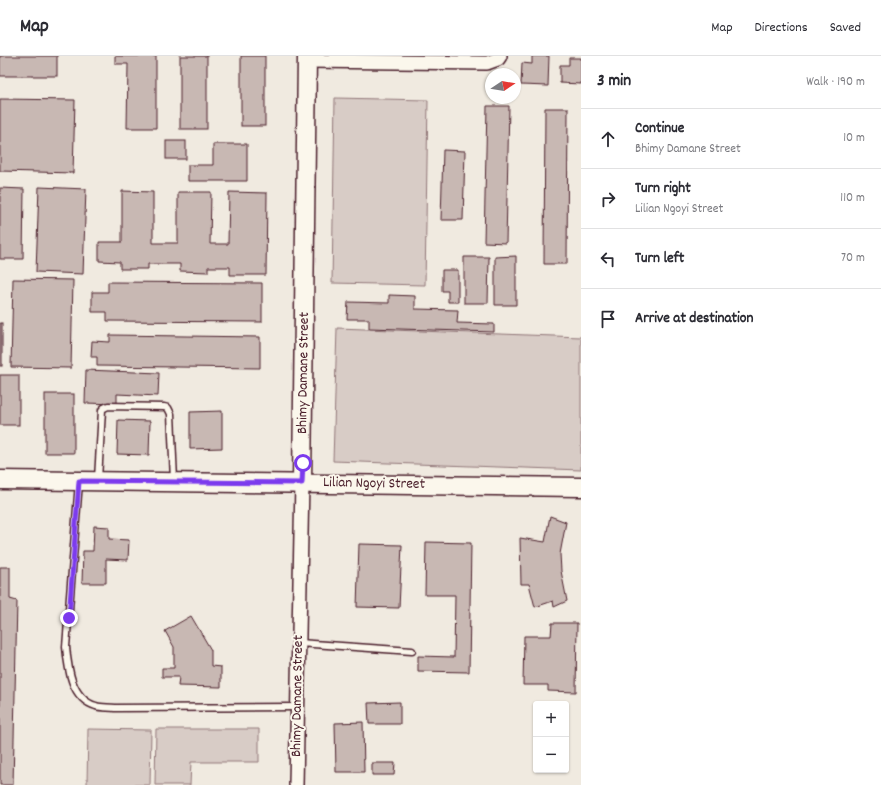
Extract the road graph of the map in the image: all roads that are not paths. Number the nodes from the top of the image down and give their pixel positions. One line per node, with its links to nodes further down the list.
1 (500, 56): 2 (street)
2 (307, 59): 7 (main road, Bhimy Damane Street)
3 (0, 480): 4 (main road, Lilian Ngoyi Street)
4 (79, 481): 5 (main road, Lilian Ngoyi Street); 11 (lane)
5 (98, 481): 6 (main road, Lilian Ngoyi Street); 6 (lane)
6 (174, 482): 7 (main road, Lilian Ngoyi Street)
7 (302, 483): 8 (main road, Lilian Ngoyi Street); 9 (street, Bhimy Damane Street)
8 (581, 487)
9 (299, 643): 10 (lane); 11 (street, Bhimy Damane Street)
10 (412, 651)
11 (298, 707): 12 (street, Bhimy Damane Street)
12 (296, 785)

